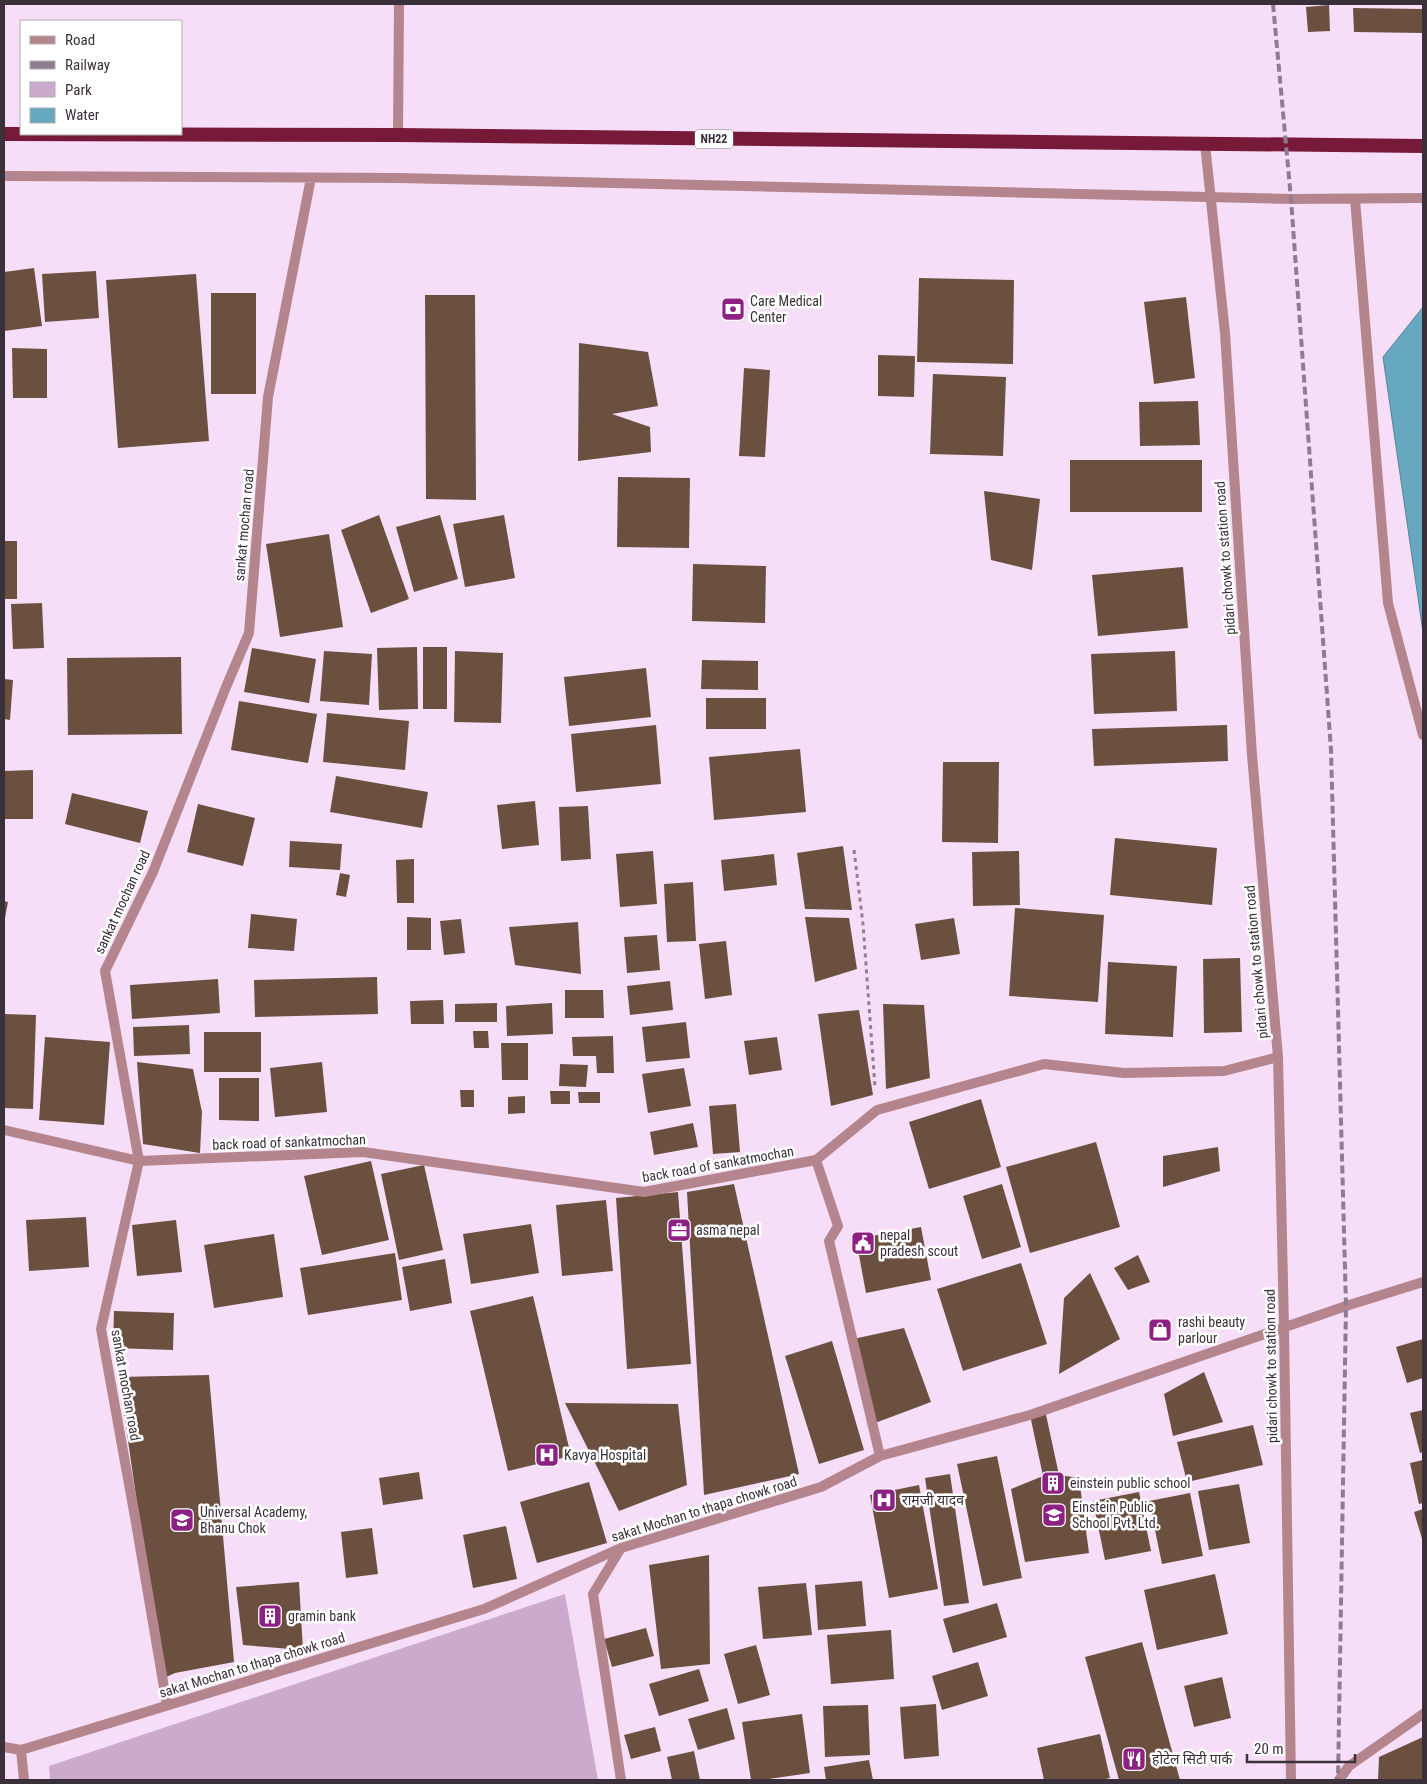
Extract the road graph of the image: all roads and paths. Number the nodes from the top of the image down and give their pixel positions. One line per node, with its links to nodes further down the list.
1 (399, 4): 5 (street)
2 (4, 134): 3 (highway, NH22)
3 (20, 134)
4 (182, 134): 5 (highway, NH22)
5 (398, 135): 6 (highway, NH22)
6 (1205, 144): 7 (highway, NH22); 10 (street, pidari chowk to station road)
7 (1423, 146)
8 (4, 176): 9 (street)
9 (311, 178): 10 (street); 19 (street, sankat mochan road)
10 (1211, 196): 11 (street); 15 (street, pidari chowk to station road)
11 (1355, 198): 12 (street); 13 (street)
12 (1423, 198)
13 (1423, 735)
14 (854, 850): 16 (path)
15 (1278, 1057): 16 (street, back road of sankatmochan); 21 (street, pidari chowk to station road)
16 (877, 1110): 18 (street, back road of sankatmochan)
17 (4, 1130): 19 (street, back road of sankatmochan)
18 (816, 1160): 19 (street, back road of sankatmochan); 22 (street)
19 (139, 1161): 24 (street, sankat mochan road)
20 (1423, 1282): 21 (street, sakat Mochan to thapa chowk road)
21 (1284, 1327): 22 (street, sakat Mochan to thapa chowk road); 30 (street, pidari chowk to station road)
22 (880, 1456): 23 (street, sakat Mochan to thapa chowk road)
23 (621, 1548): 24 (street, sakat Mochan to thapa chowk road); 29 (street)
24 (167, 1705): 27 (street, sakat Mochan to thapa chowk road)
25 (1423, 1714): 31 (street)
26 (4, 1747): 27 (street)
27 (22, 1750): 28 (street)
28 (24, 1780)
29 (621, 1780)
30 (1291, 1780)
31 (1339, 1780)

